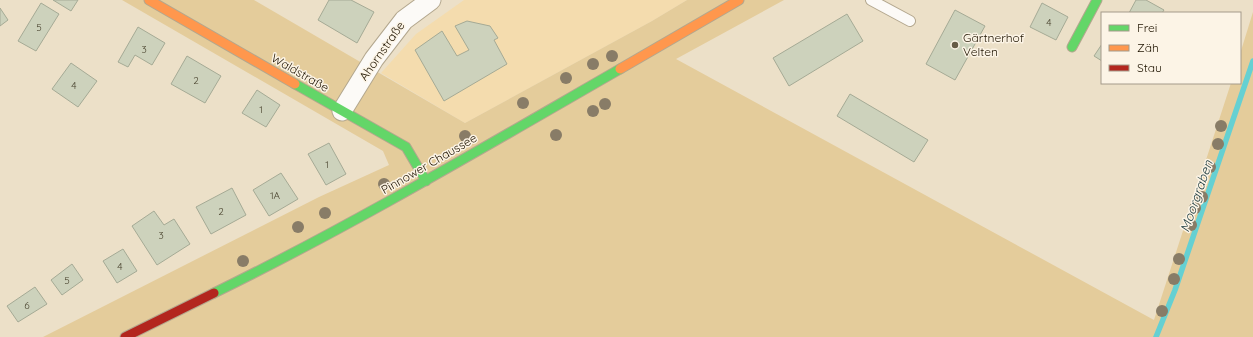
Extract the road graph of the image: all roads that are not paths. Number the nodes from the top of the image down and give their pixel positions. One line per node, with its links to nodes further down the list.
1 (149, 0): 8 (main road, Waldstraße)
2 (431, 0): 8 (street, Ahornstraße)
3 (739, 0): 9 (main road, Pinnower Chaussee)
4 (871, 0): 6 (lane)
5 (1097, 0): 7 (main road)
6 (910, 21)
7 (1072, 47)
8 (342, 111): 9 (main road, Waldstraße)
9 (426, 181): 10 (main road, Pinnower Chaussee)
10 (125, 337)

